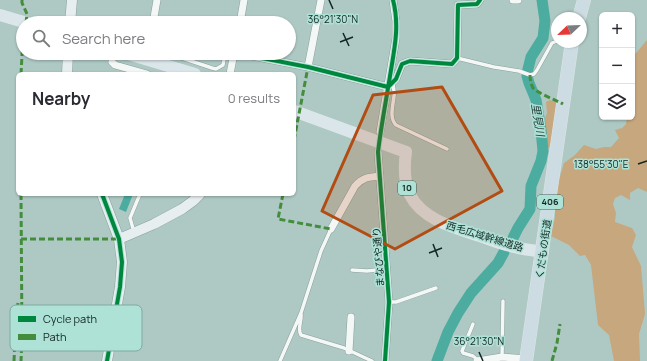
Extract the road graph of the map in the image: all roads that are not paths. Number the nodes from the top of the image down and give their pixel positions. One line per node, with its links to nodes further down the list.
1 (72, 0): 12 (street)
2 (157, 0): 13 (street)
3 (244, 0): 14 (street)
4 (322, 0): 26 (street)
5 (393, 0): 31 (street)
6 (480, 0): 18 (street)
7 (513, 0): 8 (street)
8 (518, 0)
9 (584, 0): 10 (highway)
10 (581, 12)
11 (0, 15): 15 (main road)
12 (71, 16)
13 (154, 16)
14 (241, 16)
15 (16, 20)
16 (551, 45): 18 (lane)
17 (570, 48): 43 (highway, くだもの街道 / 406)
18 (457, 58): 31 (street)
19 (68, 60): 27 (street)
20 (148, 60): 29 (main road)
21 (188, 60): 22 (lane)
22 (224, 60)
23 (233, 60): 30 (street)
24 (272, 60): 26 (street)
25 (112, 62): 28 (street)
26 (308, 67): 31 (street)
27 (67, 72)
28 (140, 72)
29 (188, 72)
30 (230, 72)
31 (390, 85): 33 (street); 34 (lane)
32 (296, 112): 43 (main road, 西毛広域幹線道路 / 10)
33 (380, 132)
34 (446, 149)
35 (378, 152): 36 (street, まなびや通り)
36 (380, 176): 40 (street); 44 (street, まなびや通り)
37 (103, 196): 42 (street)
38 (139, 196): 41 (lane)
39 (198, 196): 41 (street)
40 (331, 229): 50 (lane)
41 (134, 233): 42 (street)
42 (119, 240): 49 (street)
43 (543, 252): 56 (highway, くだもの街道 / 406)
44 (386, 269): 45 (lane); 48 (street, まなびや通り)
45 (352, 270)
46 (436, 288): 48 (lane)
47 (503, 301): 55 (lane)
48 (389, 302): 60 (street, まなびや通り)
49 (117, 305)
50 (301, 313): 53 (lane); 58 (lane)
51 (351, 317): 53 (street)
52 (473, 324): 61 (lane)
53 (349, 350): 59 (lane)
54 (109, 351): 57 (street)
55 (502, 357): 56 (street); 61 (street)
56 (527, 360)
57 (107, 361)
58 (280, 361)
59 (372, 361)
60 (385, 361)
61 (478, 361)

